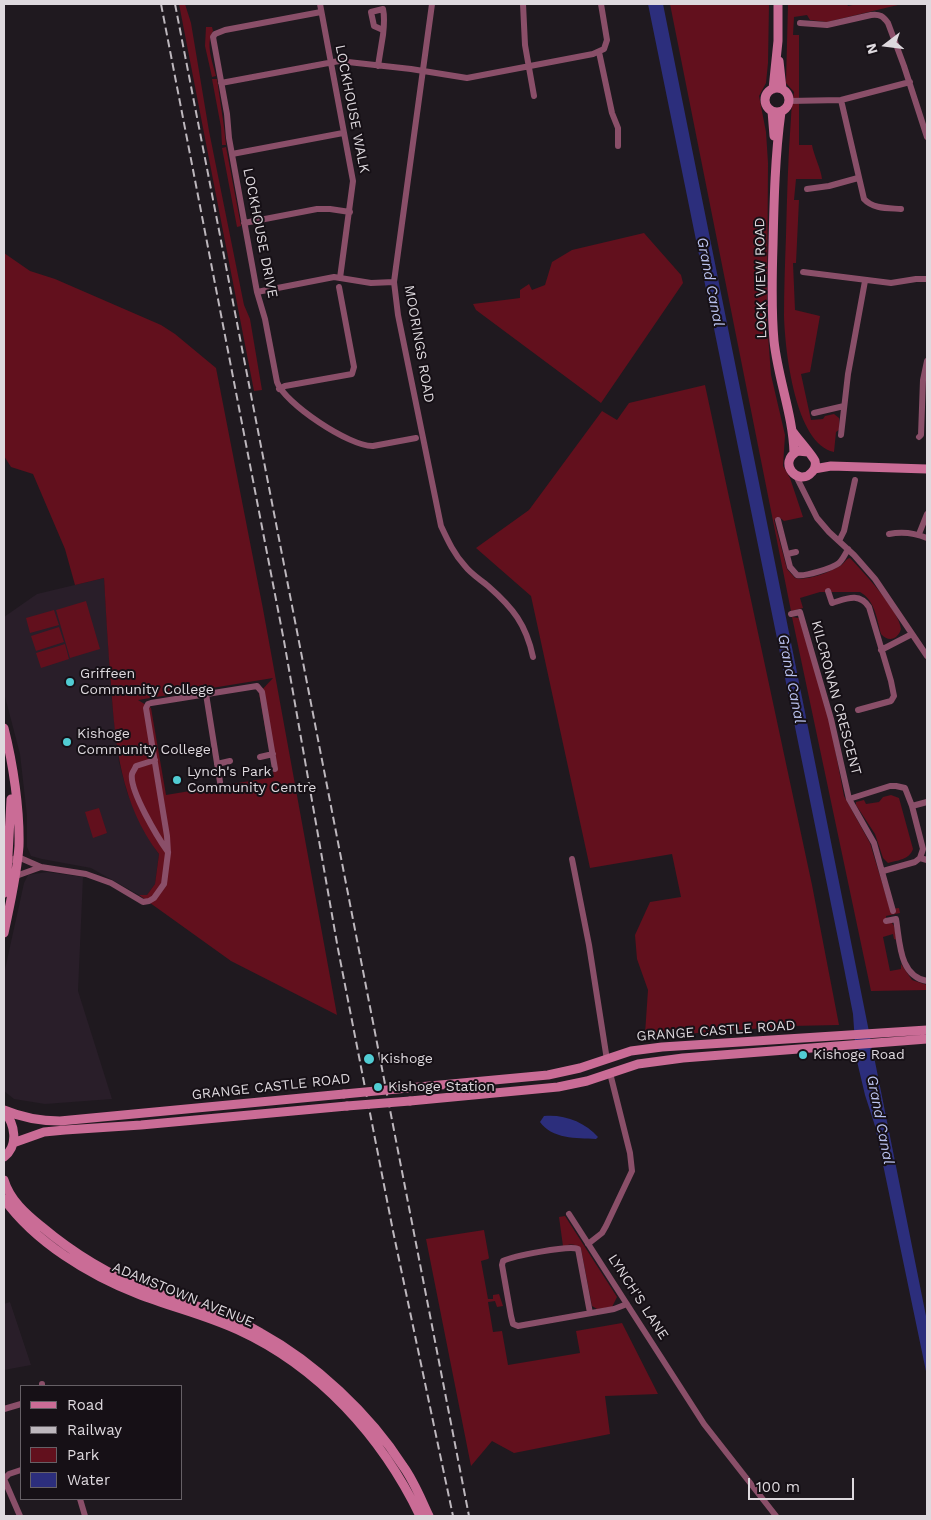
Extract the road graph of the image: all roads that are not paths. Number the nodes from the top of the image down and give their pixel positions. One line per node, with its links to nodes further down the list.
1 (320, 4): 6 (street, LOCKHOUSE WALK)
2 (432, 4): 13 (street, MOORINGS ROAD)
3 (523, 4): 12 (street)
4 (601, 4): 9 (street)
5 (778, 4): 16 (street, LOCK VIEW ROAD)
6 (321, 12): 10 (street, LOCKHOUSE WALK); 15 (street, LOCKHOUSE DRIVE)
7 (800, 24): 14 (street)
8 (383, 30): 11 (street)
9 (599, 52): 12 (street); 23 (street)
10 (330, 62): 11 (street); 15 (street); 21 (street, LOCKHOUSE WALK)
11 (378, 66): 13 (street)
12 (529, 66): 13 (street); 17 (street)
13 (422, 71): 34 (street, MOORINGS ROAD)
14 (910, 82): 18 (street); 22 (street)
15 (221, 83): 24 (street, LOCKHOUSE DRIVE)
16 (777, 89): 19 (street); 20 (street, LOCK VIEW ROAD)
17 (534, 96)
18 (841, 100): 19 (street); 25 (street)
19 (789, 101): 20 (street)
20 (776, 112): 41 (street, LOCK VIEW ROAD)
21 (343, 133): 24 (street); 28 (street, LOCKHOUSE WALK)
22 (927, 137)
23 (618, 146)
24 (232, 154): 29 (street, LOCKHOUSE DRIVE)
25 (858, 178): 26 (street); 27 (street)
26 (807, 189)
27 (901, 209)
28 (350, 212): 29 (street); 31 (street, LOCKHOUSE WALK)
29 (244, 223): 36 (street, LOCKHOUSE DRIVE)
30 (803, 272): 33 (street)
31 (340, 278): 34 (street); 36 (street)
32 (927, 279): 33 (street)
33 (865, 281): 39 (street)
34 (394, 282): 69 (street, MOORINGS ROAD)
35 (339, 287): 38 (street)
36 (257, 292): 38 (street, LOCKHOUSE DRIVE)
37 (927, 361): 43 (street)
38 (279, 389): 44 (street)
39 (844, 406): 40 (street); 42 (street)
40 (814, 413)
41 (793, 432): 45 (street, LOCK VIEW ROAD); 46 (street, LOCK VIEW ROAD)
42 (841, 435)
43 (918, 437)
44 (416, 438)
45 (808, 452): 46 (street); 47 (street)
46 (794, 453): 51 (street)
47 (814, 459): 48 (street); 49 (street)
48 (831, 466): 49 (street); 50 (street)
49 (814, 469): 52 (street)
50 (927, 469)
51 (796, 476): 52 (street); 54 (street)
52 (806, 476): 54 (street)
53 (855, 480): 60 (street)
54 (807, 497): 60 (street)
55 (927, 514): 58 (street)
56 (778, 520): 63 (street)
57 (890, 534): 58 (street)
58 (919, 534): 59 (street)
59 (927, 538)
60 (839, 541): 61 (street)
61 (848, 549): 63 (street); 66 (street)
62 (796, 552): 63 (street)
63 (787, 554)
64 (828, 591): 67 (street)
65 (791, 614): 81 (street, KILCRONAN CRESCENT)
66 (912, 634): 67 (street); 68 (street)
67 (881, 650): 71 (street)
68 (927, 656)
69 (533, 657)
70 (206, 694): 74 (street); 76 (street); 78 (street)
71 (858, 710)
72 (4, 728): 85 (street)
73 (4, 750): 89 (street)
74 (273, 754): 75 (street); 79 (street)
75 (260, 756)
76 (155, 760): 84 (street); 84 (street)
77 (230, 761): 78 (street)
78 (217, 764): 80 (street)
79 (275, 769)
80 (220, 782)
81 (850, 799): 83 (street); 91 (street, KILCRONAN CRESCENT)
82 (927, 802): 83 (street)
83 (912, 806): 86 (street)
84 (168, 853): 90 (street)
85 (18, 858): 89 (street); 90 (street); 92 (street)
86 (920, 858): 88 (street); 91 (street)
87 (572, 859): 101 (street)
88 (927, 860)
89 (7, 862): 93 (street)
90 (41, 866): 92 (street)
91 (883, 871): 94 (street, KILCRONAN CRESCENT)
92 (16, 876): 96 (street)
93 (4, 893)
94 (893, 911)
95 (886, 921): 97 (street)
96 (4, 933)
97 (927, 981)
98 (927, 1030): 99 (street, GRANGE CASTLE ROAD)
99 (892, 1037): 100 (street, GRANGE CASTLE ROAD); 101 (street, GRANGE CASTLE ROAD); 102 (street, GRANGE CASTLE ROAD)
100 (927, 1039)
101 (606, 1060): 103 (street, GRANGE CASTLE ROAD, bridge)
102 (610, 1073): 104 (street, GRANGE CASTLE ROAD, bridge); 110 (street)
103 (4, 1111): 104 (street, GRANGE CASTLE ROAD)
104 (13, 1143): 105 (street)
105 (5, 1156): 106 (street)
106 (4, 1165)
107 (4, 1180): 121 (street, ADAMSTOWN AVENUE)
108 (4, 1199): 120 (street, ADAMSTOWN AVENUE)
109 (569, 1214): 110 (street, LYNCH'S LANE)
110 (588, 1244): 111 (street, LYNCH'S LANE)
111 (627, 1304): 112 (street); 122 (street, LYNCH'S LANE)
112 (590, 1313): 112 (street)
113 (20, 1404): 114 (street)
114 (4, 1409)
115 (20, 1470): 116 (street)
116 (4, 1479): 118 (street)
117 (80, 1500): 119 (street)
118 (20, 1516)
119 (85, 1516)
120 (420, 1516)
121 (429, 1516)
122 (776, 1516)

